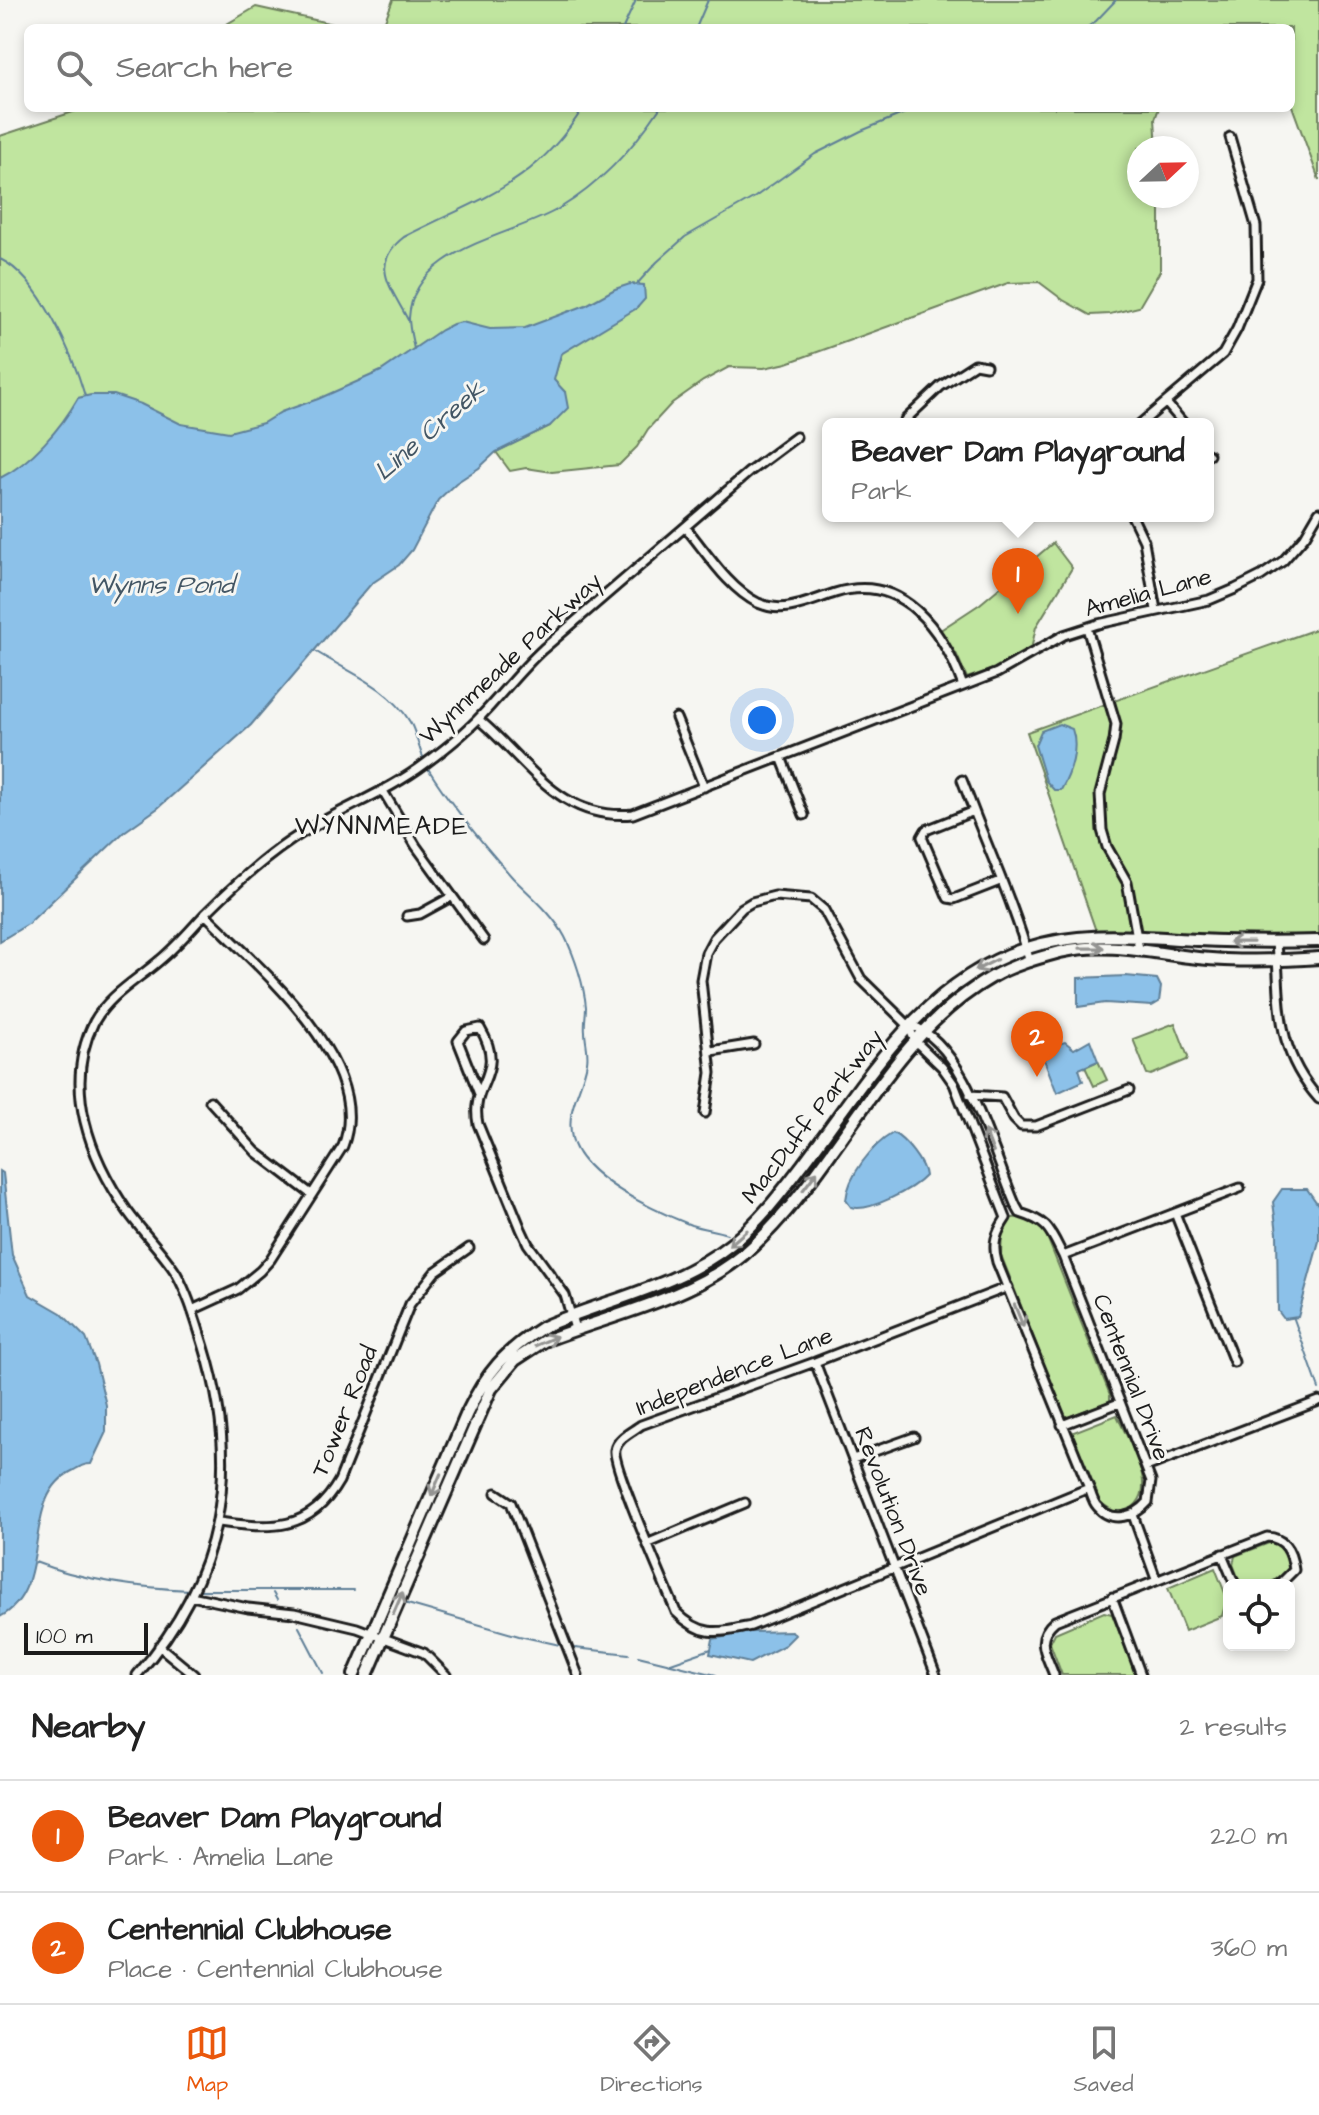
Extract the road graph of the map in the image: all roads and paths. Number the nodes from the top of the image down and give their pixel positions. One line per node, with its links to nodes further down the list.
1 (1230, 137): 3 (street)
2 (986, 366): 4 (street)
3 (1167, 404): 5 (street); 6 (street)
4 (907, 418)
5 (1148, 418)
6 (1179, 418)
7 (796, 437): 10 (street, Wynnmeade Parkway)
8 (1319, 512): 11 (street, Amelia Lane)
9 (1135, 522): 11 (street)
10 (686, 528): 13 (street); 15 (street, Wynnmeade Parkway)
11 (1156, 610): 12 (street, Amelia Lane)
12 (1087, 628): 13 (street, Amelia Lane); 26 (street)
13 (963, 686): 16 (street, Amelia Lane)
14 (676, 718): 18 (street)
15 (478, 719): 18 (street, Amelia Lane); 19 (street, Wynnmeade Parkway)
16 (781, 757): 18 (street, Amelia Lane); 21 (street)
17 (962, 780): 20 (street)
18 (704, 787)
19 (383, 791): 23 (street); 24 (street, Wynnmeade Parkway)
20 (974, 811): 22 (street); 22 (street)
21 (804, 815)
22 (1000, 881): 30 (street)
23 (451, 897): 25 (street); 27 (street)
24 (205, 914): 48 (street); 55 (street, Wynnmeade Parkway)
25 (407, 916)
26 (1136, 936): 29 (street, MacDuff Parkway, one-way to 26); 30 (street, MacDuff Parkway); 31 (street)
27 (484, 940)
28 (1319, 941): 29 (street, MacDuff Parkway)
29 (1276, 942): 33 (street)
30 (1026, 948): 34 (street); 35 (street, MacDuff Parkway, one-way to 35)
31 (1139, 949): 33 (street, MacDuff Parkway); 34 (street, MacDuff Parkway, one-way to 31)
32 (1319, 958): 33 (street, MacDuff Parkway)
33 (1277, 960): 44 (street)
34 (1030, 962): 36 (street, MacDuff Parkway)
35 (908, 1025): 36 (street); 37 (street); 39 (street); 56 (street, MacDuff Parkway, one-way to 56)
36 (925, 1030): 37 (street, MacDuff Parkway); 42 (street)
37 (915, 1041): 43 (street); 57 (street, MacDuff Parkway, one-way to 37)
38 (754, 1044): 39 (street)
39 (711, 1051): 46 (street)
40 (1129, 1090): 42 (street)
41 (479, 1094): 41 (street); 56 (street)
42 (970, 1095): 43 (street); 49 (street, one-way to 42)
43 (960, 1098): 51 (street)
44 (1319, 1099)
45 (210, 1101): 48 (street)
46 (705, 1113)
47 (1240, 1188): 50 (street)
48 (311, 1194): 55 (street)
49 (1020, 1213): 51 (street); 53 (street, Centennial Drive)
50 (1175, 1213): 53 (street); 59 (street)
51 (1006, 1218): 54 (street)
52 (469, 1248): 70 (street, Tower Road)
53 (1063, 1256): 61 (street, Centennial Drive)
54 (1008, 1287): 58 (street, Independence Lane); 62 (street, one-way to 62)
55 (192, 1310): 70 (street, Wynnmeade Parkway)
56 (572, 1315): 57 (street); 79 (street, MacDuff Parkway, one-way to 79)
57 (575, 1329): 79 (street, MacDuff Parkway, one-way to 57)
58 (815, 1362): 64 (street, Revolution Drive); 71 (street, Independence Lane)
59 (1234, 1362)
60 (1319, 1401): 65 (street)
61 (1119, 1403): 62 (street); 65 (street, Centennial Drive)
62 (1062, 1425): 66 (street)
63 (914, 1437): 64 (street)
64 (853, 1459): 73 (street, Revolution Drive)
65 (1146, 1467): 69 (street, Centennial Drive)
66 (1089, 1488): 69 (street); 73 (street, Independence Lane)
67 (496, 1493): 86 (street)
68 (745, 1503): 71 (street)
69 (1133, 1515): 74 (street)
70 (219, 1522): 77 (street, Wynnmeade Parkway)
71 (649, 1543): 73 (street, Independence Lane)
72 (1222, 1554): 74 (street); 75 (street); 76 (street)
73 (896, 1569): 87 (street, Revolution Drive)
74 (1156, 1579): 78 (street)
75 (1232, 1579)
76 (1285, 1579)
77 (191, 1596): 79 (street); 80 (street, Wynnmeade Parkway)
78 (1112, 1597): 88 (street); 89 (street)
79 (377, 1637): 83 (street, MacDuff Parkway); 84 (street, MacDuff Parkway); 85 (street)
80 (159, 1646): 81 (street, Wynnmeade Parkway); 82 (street)
81 (137, 1675)
82 (194, 1675)
83 (354, 1675)
84 (367, 1675)
85 (446, 1675)
86 (578, 1675)
87 (936, 1675)
88 (1054, 1675)
89 (1141, 1675)

